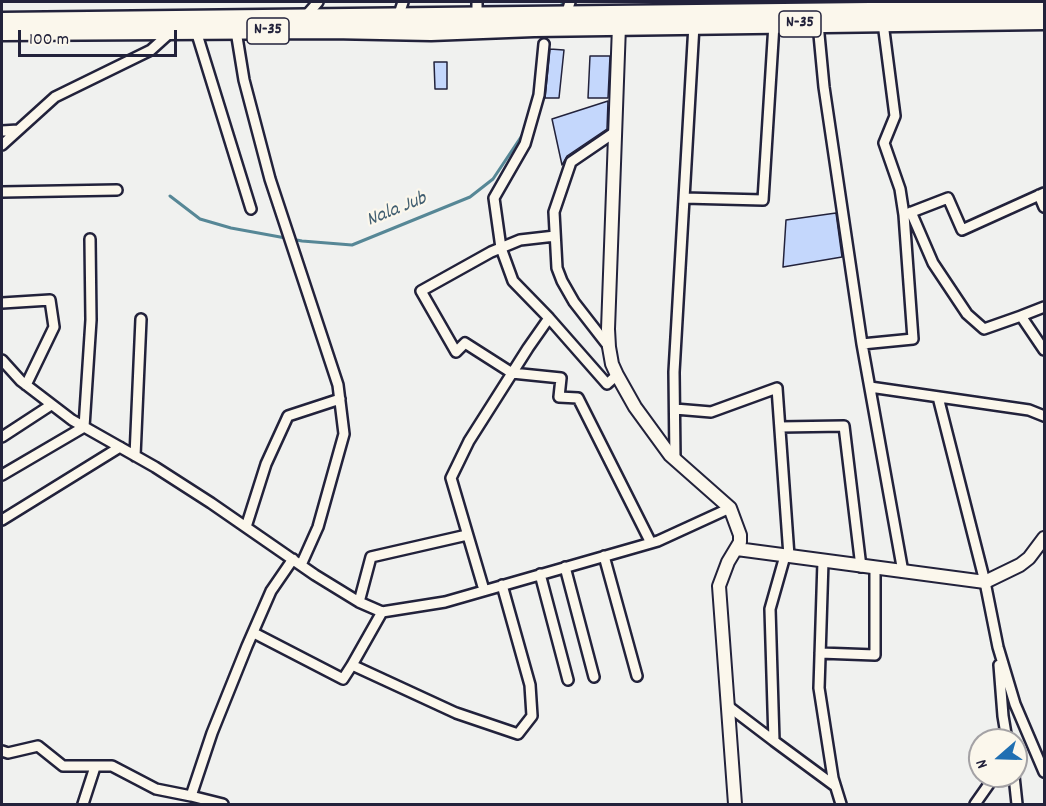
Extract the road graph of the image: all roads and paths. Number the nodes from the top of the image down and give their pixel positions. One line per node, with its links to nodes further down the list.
1 (318, 2): 10 (street)
2 (908, 6): 3 (highway, N-35); 8 (highway, N-35)
3 (964, 6): 7 (highway, N-35)
4 (744, 7): 8 (highway, N-35); 9 (highway, N-35)
5 (401, 9): 6 (highway, N-35); 15 (highway, N-35)
6 (477, 9): 12 (highway, N-35)
7 (1044, 9)
8 (823, 12): 14 (highway, N-35); 16 (highway, N-35); 43 (street)
9 (563, 15): 12 (highway, N-35); 17 (highway, N-35)
10 (304, 18): 11 (highway, N-35); 15 (highway, N-35)
11 (2, 21)
12 (538, 21): 15 (highway, N-35)
13 (1044, 21): 14 (highway, N-35)
14 (883, 23): 34 (street)
15 (332, 24): 21 (highway, N-35)
16 (774, 24): 18 (highway, N-35); 31 (street)
17 (619, 26): 18 (highway, N-35); 26 (street)
18 (694, 26): 31 (street)
19 (172, 31): 20 (highway, N-35); 22 (highway, N-35); 24 (street)
20 (196, 31): 21 (highway, N-35); 33 (street)
21 (236, 31): 52 (street)
22 (2, 32)
23 (544, 44): 37 (street)
24 (18, 130): 25 (street); 27 (street)
25 (2, 131)
26 (615, 132): 35 (street); 44 (street)
27 (2, 145)
28 (117, 190): 29 (street)
29 (2, 192)
30 (1042, 194): 32 (street); 34 (street)
31 (684, 198): 54 (street)
32 (1044, 207)
33 (251, 209)
34 (907, 214): 40 (street); 43 (street)
35 (555, 236): 37 (street); 44 (street)
36 (90, 239): 56 (street)
37 (501, 248): 41 (street); 47 (street)
38 (2, 303): 49 (street)
39 (1044, 307): 40 (street)
40 (1021, 316): 45 (street)
41 (549, 318): 47 (street); 48 (street)
42 (141, 319): 60 (street)
43 (862, 344): 50 (street)
44 (609, 347): 48 (street)
45 (1044, 350)
46 (2, 360): 49 (street)
47 (512, 373): 66 (street); 68 (street)
48 (617, 375): 61 (street)
49 (26, 385): 53 (street)
50 (870, 387): 51 (street); 77 (street)
51 (938, 397): 55 (street); 79 (street)
52 (340, 399): 65 (street); 73 (street)
53 (51, 405): 56 (street); 58 (street)
54 (675, 409): 57 (street); 61 (street)
55 (1044, 416)
56 (84, 427): 59 (street); 62 (street)
57 (780, 428): 71 (street); 75 (street)
58 (2, 437)
59 (120, 447): 60 (street); 64 (street)
60 (135, 456): 65 (street)
61 (675, 460): 63 (street)
62 (2, 475)
63 (730, 508): 68 (street); 69 (street)
64 (2, 520)
65 (246, 527): 73 (street)
66 (468, 535): 81 (street); 82 (street)
67 (1044, 538): 79 (street)
68 (651, 543): 70 (street)
69 (737, 549): 71 (street); 91 (street)
70 (604, 556): 74 (street); 88 (street)
71 (787, 556): 72 (street); 93 (street)
72 (823, 561): 75 (street); 86 (street)
73 (297, 562): 82 (street); 84 (street)
74 (565, 567): 78 (street); 89 (street)
75 (861, 567): 76 (street)
76 (875, 569): 77 (street); 86 (street)
77 (903, 572): 79 (street)
78 (540, 574): 80 (street); 90 (street)
79 (985, 582): 85 (street)
80 (502, 585): 81 (street); 87 (street)
81 (484, 590): 83 (street)
82 (359, 602): 83 (street)
83 (382, 612): 87 (street)
84 (254, 633): 87 (street); 100 (street)
85 (998, 647): 92 (street); 96 (street)
86 (820, 653): 97 (street)
87 (352, 665)
88 (637, 676)
89 (594, 677)
90 (568, 680)
91 (728, 706): 93 (street); 103 (street)
92 (1005, 728)
93 (774, 741): 97 (street)
94 (2, 751): 95 (street)
95 (94, 767): 100 (street); 101 (street)
96 (1044, 772)
97 (836, 786): 104 (street)
98 (986, 788): 105 (street)
99 (1015, 788): 106 (street)
100 (191, 796): 102 (street)
101 (83, 804)
102 (223, 804)
103 (735, 804)
104 (842, 804)
105 (975, 804)
106 (1017, 804)

